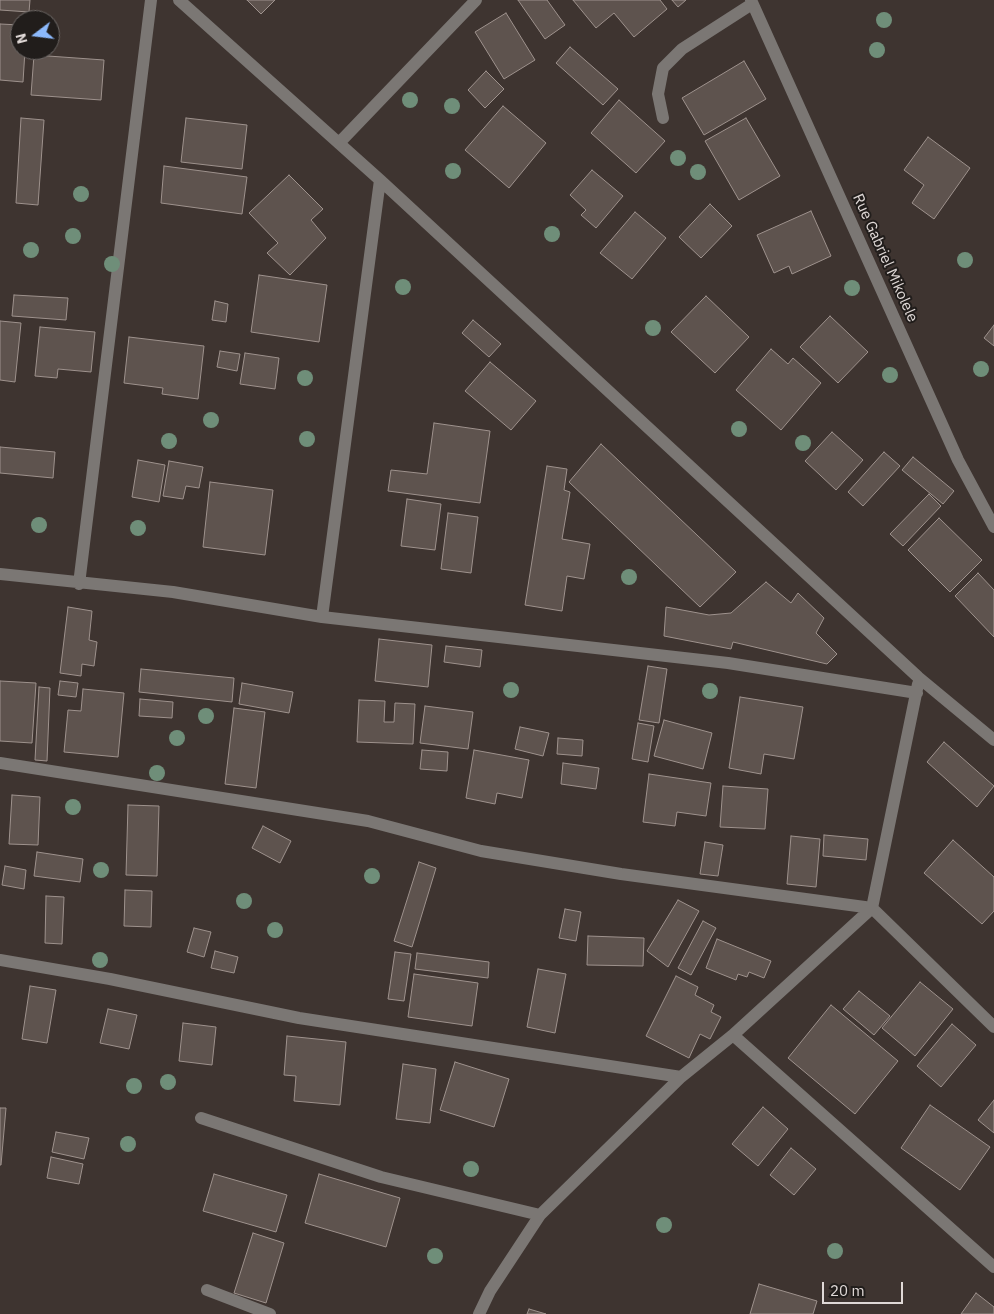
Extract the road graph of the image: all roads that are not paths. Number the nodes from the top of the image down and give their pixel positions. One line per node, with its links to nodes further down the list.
1 (151, 0): 10 (street)
2 (179, 0): 6 (street)
3 (476, 0): 6 (street)
4 (751, 2): 5 (street); 8 (street, Rue Gabriel Mikolele)
5 (663, 118)
6 (339, 143): 7 (street)
7 (380, 180): 11 (street); 12 (street)
8 (994, 527)
9 (0, 574): 10 (street)
10 (79, 584): 11 (street)
11 (322, 617): 13 (street)
12 (918, 677): 13 (street); 14 (street)
13 (917, 693): 16 (street)
14 (994, 740)
15 (0, 763): 16 (street)
16 (872, 908): 18 (street); 19 (street)
17 (0, 960): 20 (street)
18 (994, 1027)
19 (733, 1035): 20 (street); 23 (street)
20 (680, 1078): 22 (street)
21 (200, 1118): 22 (street)
22 (540, 1215): 26 (street)
23 (994, 1267)
24 (207, 1290): 25 (street)
25 (270, 1314)
26 (479, 1314)

